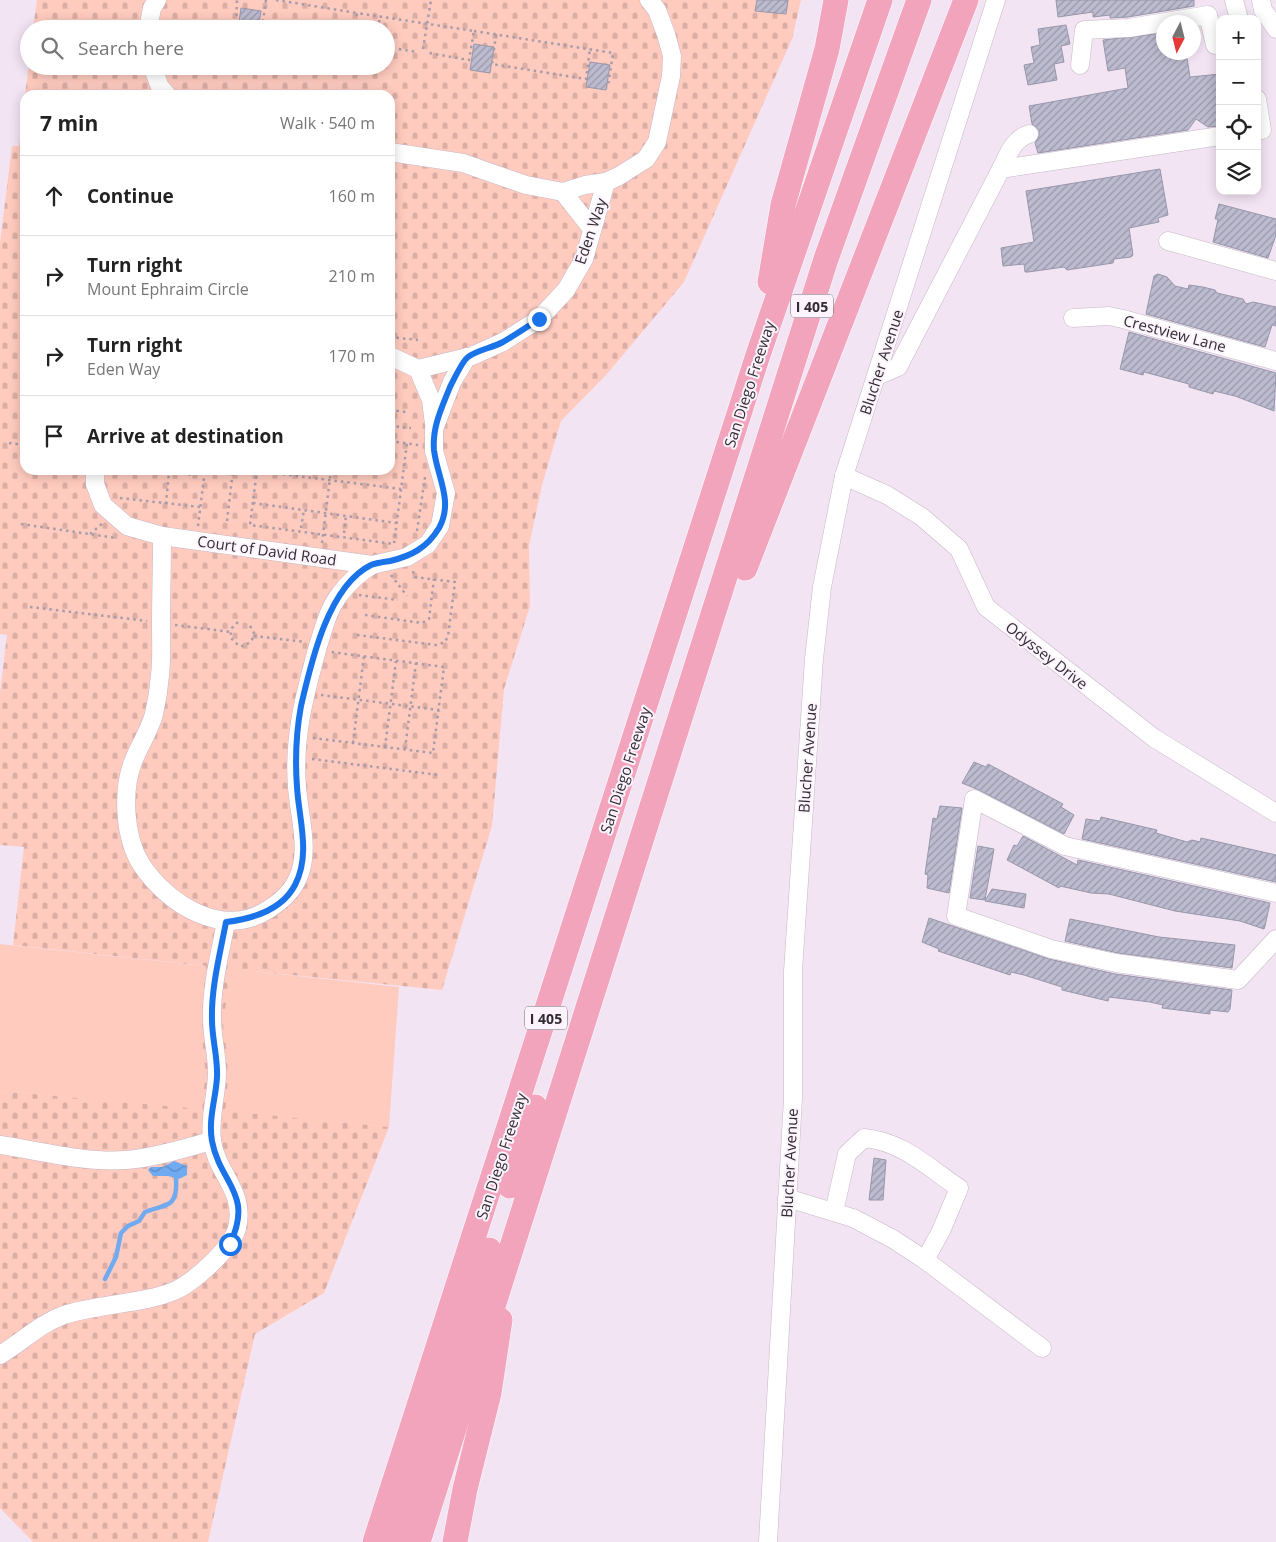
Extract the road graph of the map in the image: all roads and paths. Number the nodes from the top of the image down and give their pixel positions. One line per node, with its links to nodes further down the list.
1 (157, 0): 18 (street)
2 (237, 0): 19 (path)
3 (266, 0): 20 (path)
4 (276, 0): 15 (path)
5 (430, 0): 23 (path)
6 (649, 0): 41 (street, Eden Way)
7 (836, 0): 49 (highway)
8 (880, 0): 49 (highway, San Diego Freeway / I 405)
9 (896, 0): 135 (highway)
10 (919, 0): 100 (highway, I 405)
11 (966, 0): 100 (highway)
12 (996, 0): 54 (street, Blucher Avenue)
13 (1234, 0): 16 (street)
14 (1261, 0): 24 (street)
15 (357, 13): 17 (path); 21 (path)
16 (1239, 15)
17 (380, 16): 22 (path); 23 (path)
18 (150, 20)
19 (236, 20)
20 (263, 20)
21 (356, 20)
22 (379, 20)
23 (427, 24): 25 (path); 29 (path)
24 (1276, 29)
25 (474, 31): 26 (path); 32 (path)
26 (496, 35): 30 (path); 30 (path)
27 (1216, 45): 33 (street)
28 (395, 48): 31 (path)
29 (423, 49)
30 (590, 49): 35 (path)
31 (417, 52)
32 (429, 53)
33 (1080, 65)
34 (155, 75): 36 (street)
35 (608, 86)
36 (163, 90)
37 (1029, 134): 40 (street)
38 (1216, 137): 40 (street)
39 (395, 153): 42 (street)
40 (1002, 169): 54 (street)
41 (606, 182): 42 (street); 43 (street, Eden Way)
42 (563, 192): 43 (street)
43 (592, 229): 50 (street, Eden Way)
44 (1168, 241): 45 (street)
45 (1276, 271)
46 (1073, 318): 51 (street, Crestview Lane)
47 (395, 338): 48 (path)
48 (418, 340)
49 (758, 355): 134 (highway, San Diego Freeway / I 405)
50 (467, 357): 53 (street, Eden Way); 59 (street)
51 (1276, 361)
52 (395, 362): 53 (street)
53 (418, 368): 59 (street)
54 (877, 376): 72 (street, Blucher Avenue)
55 (395, 411): 56 (path)
56 (406, 412)
57 (395, 426): 58 (path)
58 (411, 428)
59 (434, 438): 62 (path); 64 (street)
60 (395, 442): 62 (path)
61 (9, 443): 63 (path)
62 (407, 443): 74 (path)
63 (20, 444)
64 (438, 465): 91 (path); 91 (street)
65 (95, 475): 75 (street)
66 (169, 475): 77 (path)
67 (204, 475): 78 (path)
68 (233, 475): 82 (path)
69 (256, 475): 76 (path)
70 (293, 475): 73 (path)
71 (330, 475): 73 (path)
72 (844, 476): 122 (street, Odyssey Drive); 128 (street, Blucher Avenue)
73 (329, 480): 74 (path); 80 (path)
74 (401, 490): 83 (path)
75 (100, 497): 77 (path); 88 (street, Court of David Road)
76 (253, 503): 79 (path); 87 (path)
77 (166, 504): 78 (path)
78 (200, 507): 90 (path)
79 (304, 510): 80 (path); 85 (path)
80 (325, 513): 81 (path); 87 (path)
81 (346, 516): 83 (path); 86 (path)
82 (227, 521)
83 (396, 523): 87 (path)
84 (21, 524): 89 (path)
85 (301, 528)
86 (344, 533)
87 (323, 534): 92 (path)
88 (162, 536): 90 (street, Court of David Road); 102 (street)
89 (117, 538)
90 (196, 540): 92 (street, Court of David Road)
91 (411, 555): 93 (street); 94 (path)
92 (320, 557): 93 (street, Court of David Road)
93 (377, 564): 95 (street); 96 (path)
94 (434, 579): 99 (path); 105 (path)
95 (341, 592): 97 (path); 107 (street)
96 (407, 596)
97 (398, 600)
98 (30, 607): 102 (path)
99 (365, 615)
100 (714, 616): 130 (highway, I 405)
101 (238, 622): 104 (path)
102 (161, 623): 104 (path); 124 (street)
103 (250, 624): 106 (path)
104 (231, 632): 106 (path)
105 (357, 635)
106 (254, 636): 107 (path)
107 (318, 647): 108 (path); 111 (street)
108 (364, 656): 109 (path); 112 (path)
109 (396, 661): 110 (path); 113 (path)
110 (416, 663): 114 (path); 115 (path)
111 (304, 693): 112 (path); 116 (street)
112 (358, 700): 113 (path); 117 (path)
113 (390, 704): 114 (path); 118 (path)
114 (410, 706): 115 (path); 119 (path)
115 (439, 710): 119 (path)
116 (297, 736): 117 (path); 120 (street)
117 (354, 743): 118 (path)
118 (385, 747): 119 (path)
119 (405, 750)
120 (296, 757): 121 (path); 124 (street)
121 (439, 775)
122 (1276, 813)
123 (1276, 893): 125 (street)
124 (226, 922): 126 (street)
125 (1276, 939)
126 (212, 1141): 127 (street); 133 (street)
127 (0, 1145)
128 (787, 1198): 129 (street); 138 (street, Blucher Avenue)
129 (834, 1212): 131 (street); 131 (street)
130 (513, 1238): 136 (highway); 137 (highway)
131 (925, 1260): 132 (street)
132 (1042, 1348)
133 (0, 1355)
134 (375, 1542)
135 (396, 1542)
136 (418, 1542)
137 (455, 1542)
138 (768, 1542)

